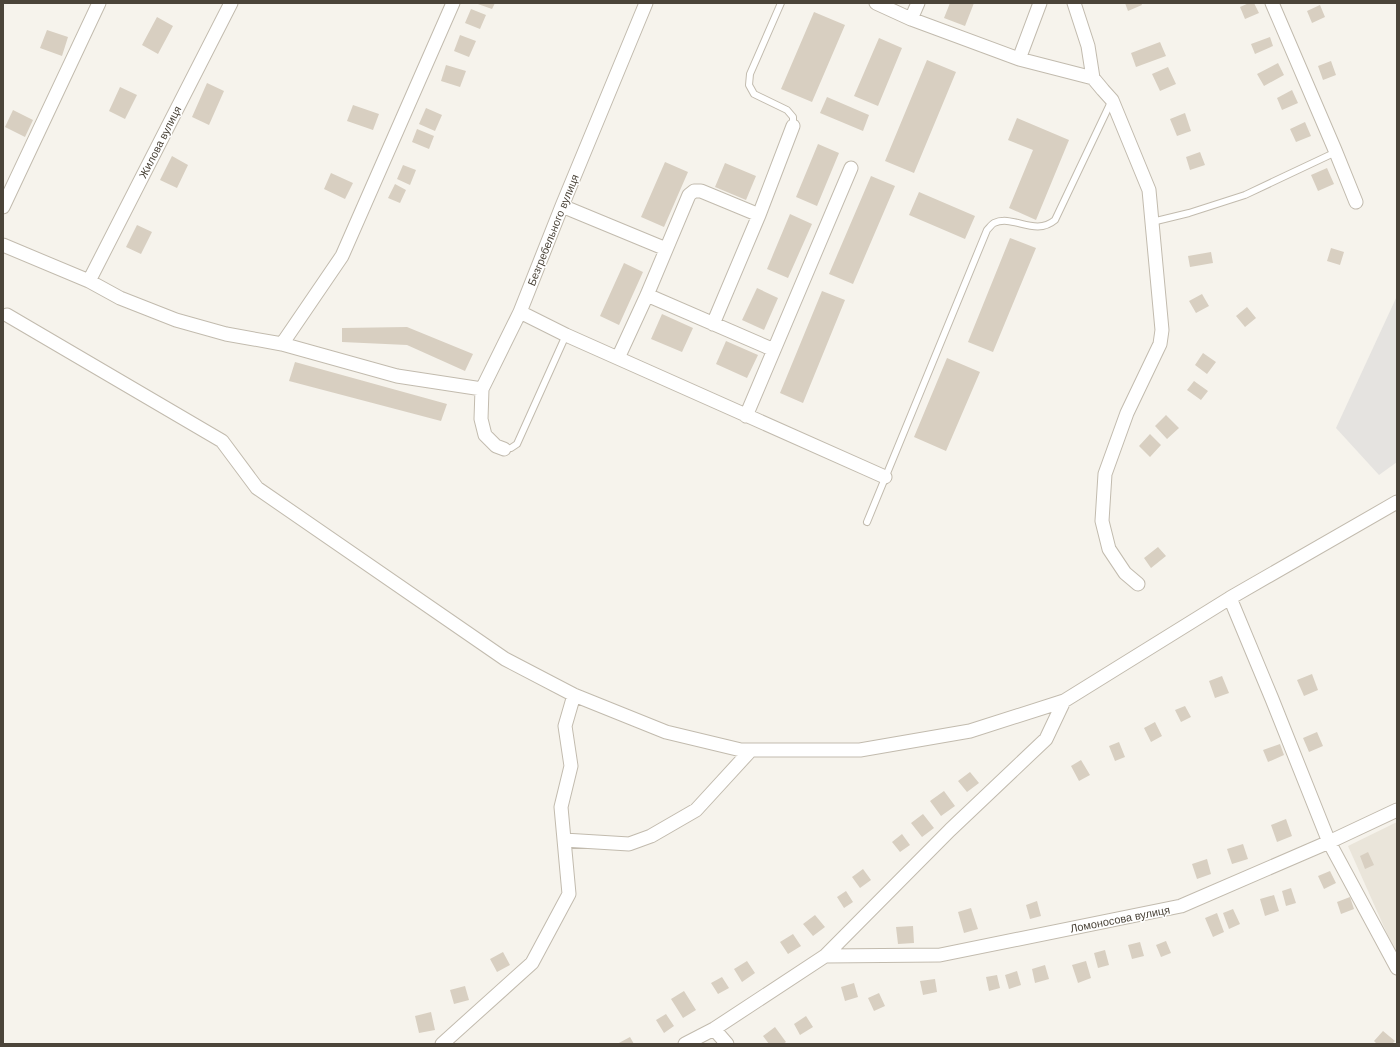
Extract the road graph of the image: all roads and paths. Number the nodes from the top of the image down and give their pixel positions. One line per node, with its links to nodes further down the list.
1 (99, 3): 20 (street)
2 (231, 3): 25 (street, Жилова вулиця)
3 (453, 3): 31 (street)
4 (646, 3): 19 (street, Безгребельного вулиця)
5 (781, 3): 15 (lane)
6 (876, 3): 11 (street)
7 (918, 3): 11 (street)
8 (1040, 3): 12 (street)
9 (1074, 3): 13 (street)
10 (1272, 3): 16 (street)
11 (911, 19): 12 (street)
12 (1019, 59): 13 (street)
13 (1093, 78): 14 (street)
14 (1112, 100): 22 (street); 37 (lane)
15 (793, 126): 21 (street)
16 (1336, 152): 18 (street); 22 (lane)
17 (851, 168): 32 (street)
18 (1356, 202)
19 (562, 206): 24 (street); 27 (street, Безгребельного вулиця)
20 (3, 207)
21 (759, 215): 24 (street); 29 (street)
22 (1152, 222): 40 (street)
23 (3, 245): 25 (street)
24 (666, 249): 26 (street)
25 (89, 281): 31 (street)
26 (647, 295): 29 (street); 33 (street)
27 (520, 312): 30 (street); 34 (street, Безгребельного вулиця)
28 (7, 315): 42 (street)
29 (713, 324): 32 (street)
30 (566, 335): 33 (street); 36 (lane)
31 (282, 344): 34 (street)
32 (774, 350): 35 (street)
33 (618, 358): 35 (street)
34 (482, 389): 36 (street, Безгребельного вулиця)
35 (746, 416): 37 (street)
36 (504, 449)
37 (885, 477): 39 (lane)
38 (1397, 502): 41 (street)
39 (867, 522)
40 (1138, 584)
41 (1230, 598): 43 (street); 47 (street)
42 (574, 695): 44 (street); 46 (street)
43 (1064, 701): 44 (street); 48 (street)
44 (751, 750): 46 (street)
45 (1397, 810): 47 (street, Ломоносова вулиця)
46 (564, 840): 51 (street)
47 (1329, 842): 48 (street, Ломоносова вулиця); 49 (street)
48 (825, 956): 50 (street)
49 (1397, 968)
50 (714, 1029): 52 (street); 53 (street)
51 (442, 1044)
52 (685, 1044)
53 (727, 1044)

